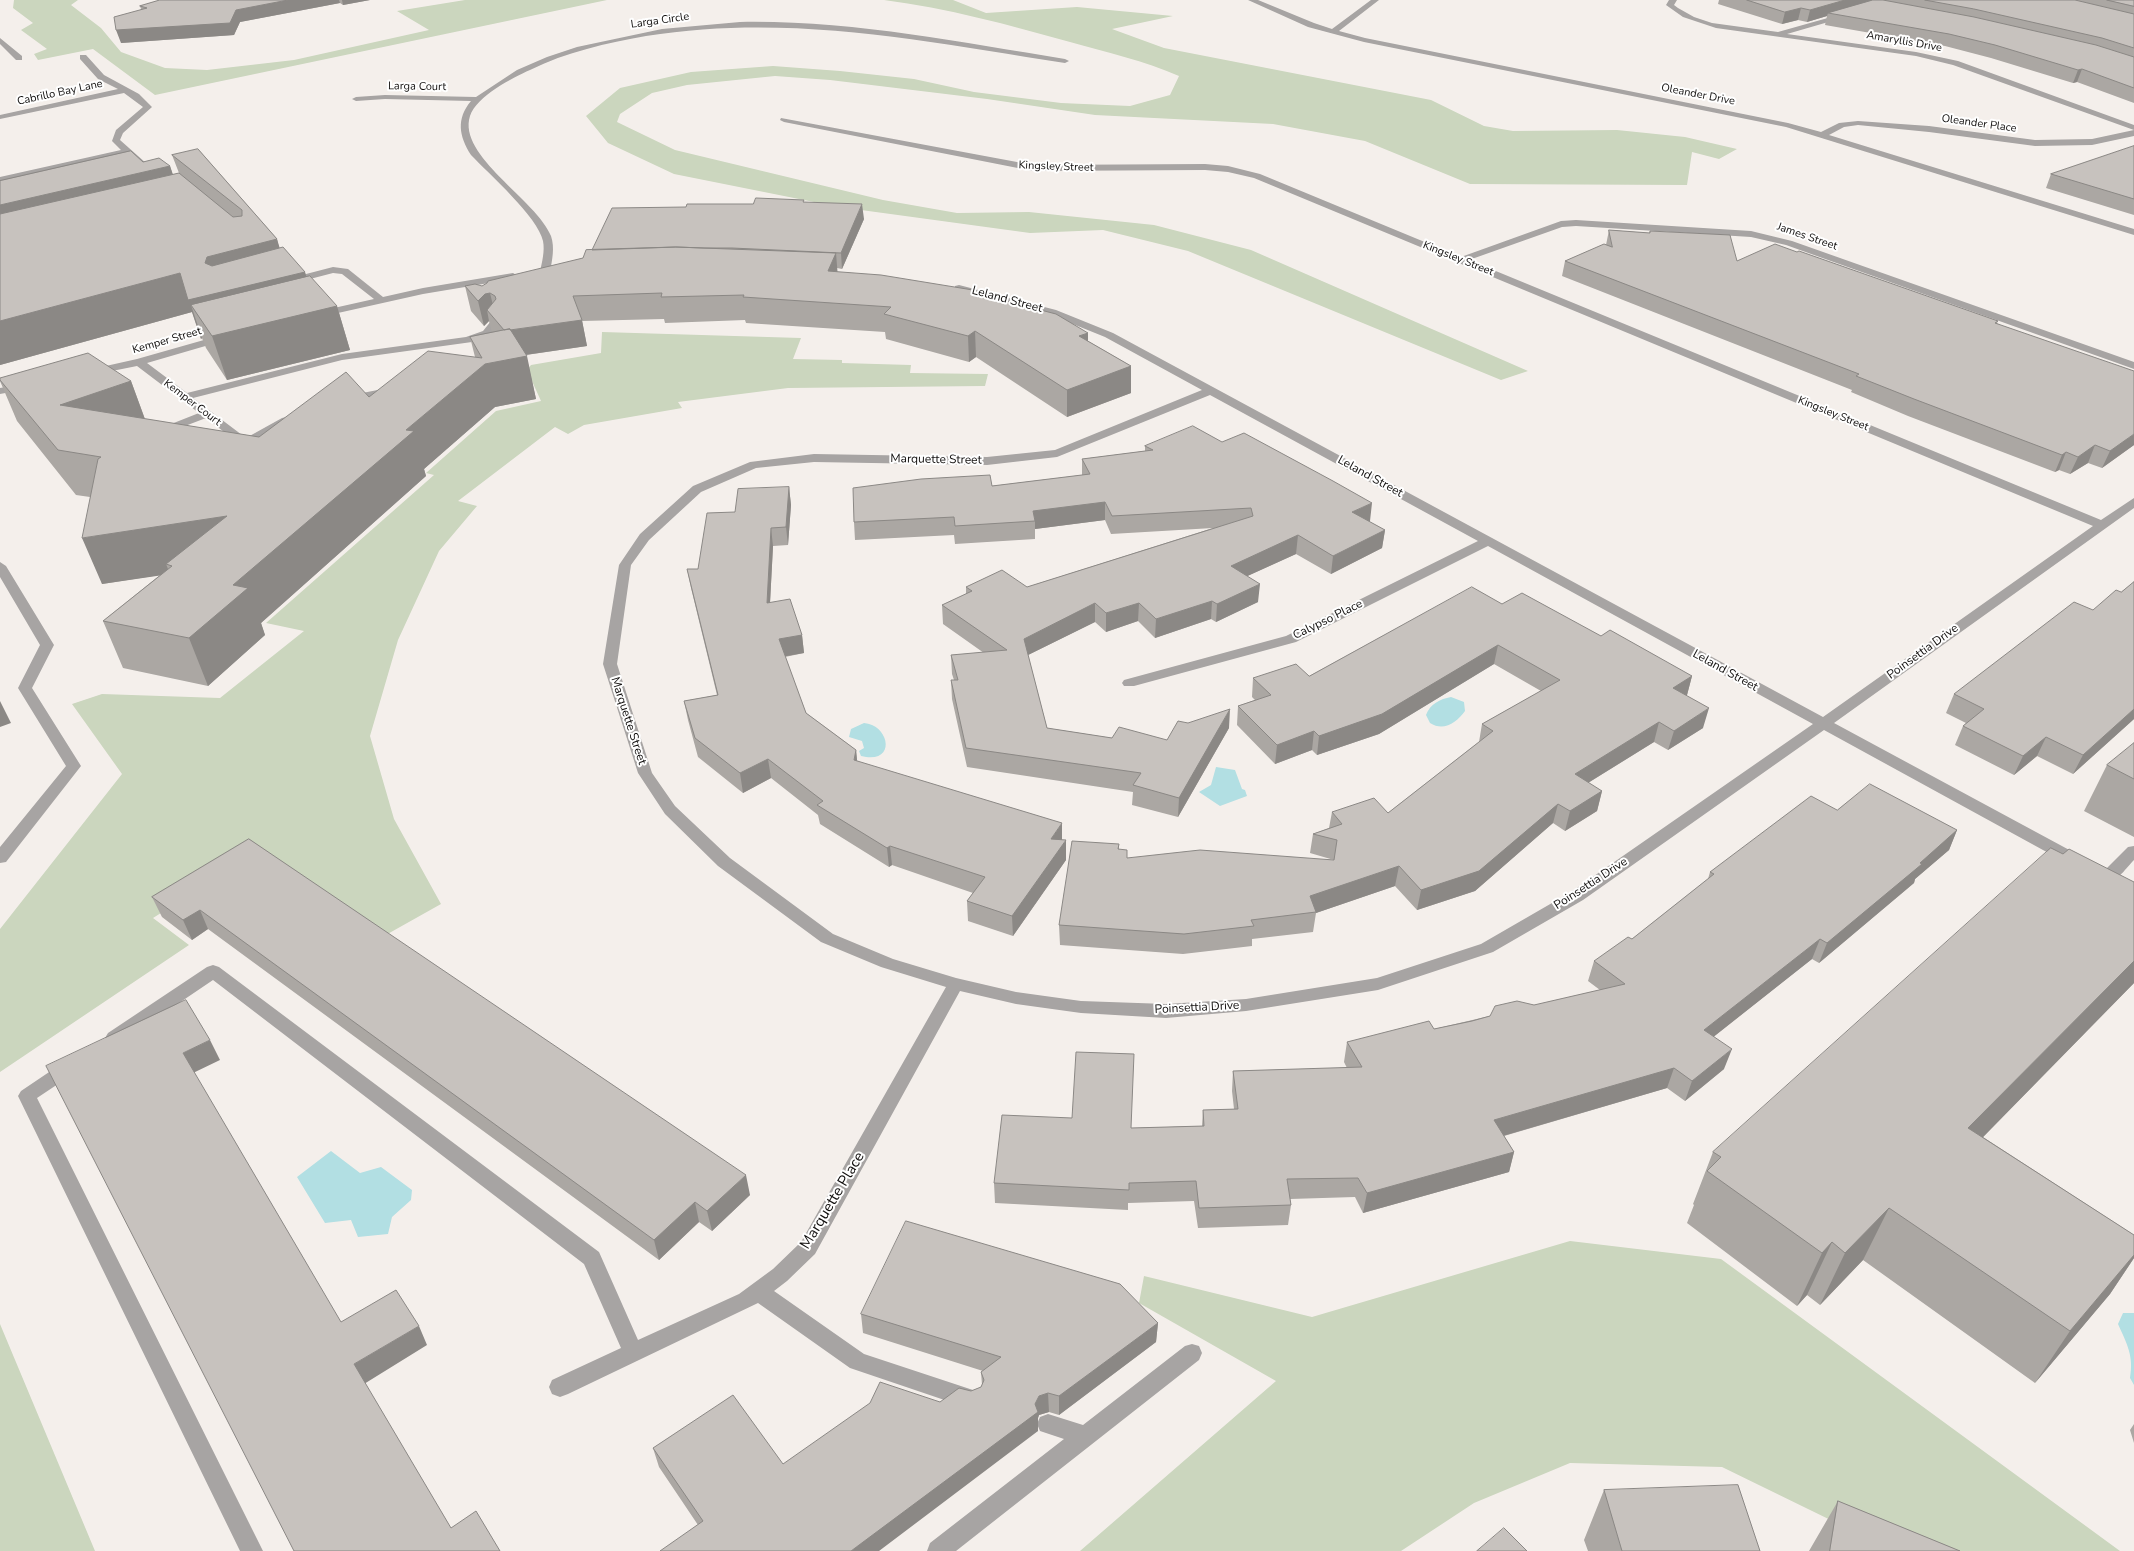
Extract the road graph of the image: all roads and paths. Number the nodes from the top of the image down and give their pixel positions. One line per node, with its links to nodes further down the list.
1 (1252, 0): 5 (street, Oleander Drive)
2 (1375, 0): 5 (street)
3 (1673, 0): 6 (street, Amaryllis Drive)
4 (1854, 12): 6 (street)
5 (1332, 32): 18 (street, Oleander Drive)
6 (1776, 34): 16 (street, Amaryllis Drive)
7 (0, 40): 9 (street)
8 (83, 57): 11 (street)
9 (19, 58)
10 (1065, 61): 12 (street, Larga Circle)
11 (125, 90): 14 (street, Cabrillo Bay Lane); 19 (street)
12 (477, 99): 13 (street, Larga Court); 24 (street, Larga Circle)
13 (356, 100)
14 (0, 117)
15 (784, 120): 23 (street, Kingsley Street)
16 (2134, 128)
17 (2134, 133): 18 (street, Oleander Place)
18 (1822, 135): 22 (street, Oleander Drive)
19 (128, 151): 20 (street); 21 (street)
20 (149, 169)
21 (0, 180)
22 (2134, 232)
23 (1461, 260): 33 (street, James Street); 45 (street, Kingsley Street)
24 (473, 282): 27 (street); 28 (street)
25 (272, 286): 28 (street)
26 (947, 286): 37 (street, Leland Street)
27 (481, 295)
28 (381, 300): 29 (street)
29 (305, 318)
30 (496, 323): 39 (street)
31 (230, 336): 32 (street, Kemper Street)
32 (139, 362): 34 (street, Kemper Street); 39 (street, Kemper Court)
33 (2134, 366)
34 (82, 374)
35 (36, 384): 38 (street)
36 (403, 388): 40 (street)
37 (1212, 390): 46 (street, Leland Street); 54 (street, Marquette Street)
38 (0, 391)
39 (184, 397): 41 (street, Kemper Court)
40 (346, 399)
41 (207, 414): 42 (street, Kemper Court); 43 (street)
42 (300, 414)
43 (151, 435)
44 (2134, 502): 45 (street, Poinsettia Drive)
45 (2102, 525): 49 (street, Poinsettia Drive)
46 (1488, 541): 48 (street, Calypso Place); 49 (street, Leland Street)
47 (0, 566): 51 (street)
48 (1129, 683)
49 (1823, 724): 52 (street, Leland Street); 54 (street, Poinsettia Drive)
50 (2134, 851): 52 (street)
51 (0, 858)
52 (2099, 873): 53 (street, Leland Street)
53 (2123, 886)
54 (956, 984): 57 (street, Marquette Place)
55 (100, 1047): 58 (street)
56 (84, 1058): 64 (street)
57 (758, 1291): 58 (street, Marquette Place); 61 (street)
58 (633, 1352): 60 (street, Marquette Place)
59 (1192, 1352): 63 (street)
60 (560, 1387)
61 (972, 1399)
62 (1048, 1424): 63 (street)
63 (1085, 1436): 65 (street)
64 (252, 1551)
65 (938, 1551)

